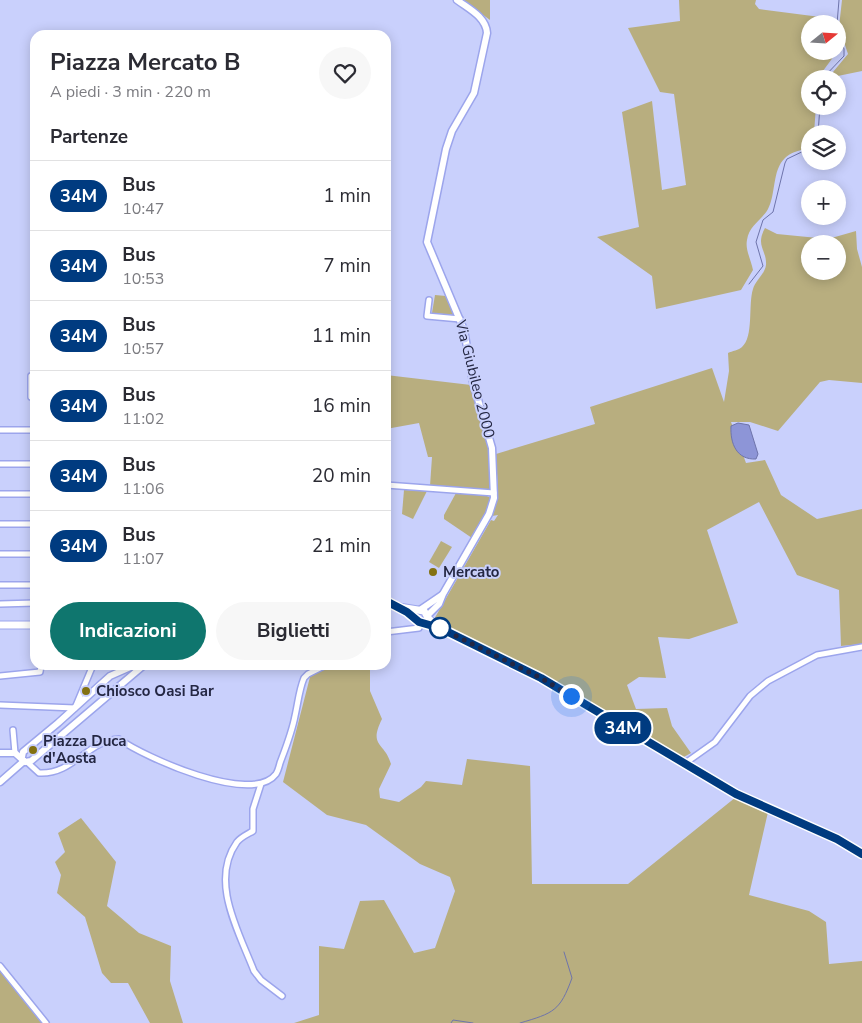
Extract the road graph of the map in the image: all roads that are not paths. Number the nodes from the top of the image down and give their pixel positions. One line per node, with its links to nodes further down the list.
1 (458, 0): 3 (street, Via Giubileo 2000)
2 (429, 300): 3 (street)
3 (461, 320): 9 (street, Via Giubileo 2000)
4 (0, 430): 5 (street)
5 (30, 430)
6 (0, 464): 7 (street)
7 (30, 464)
8 (391, 485): 9 (street)
9 (494, 493): 18 (street, Via Giubileo 2000)
10 (0, 494): 11 (street)
11 (30, 494)
12 (0, 524): 13 (street)
13 (30, 524)
14 (0, 554): 15 (street)
15 (30, 554)
16 (0, 585): 17 (street)
17 (30, 585)
18 (443, 594): 23 (street); 24 (street, Via Giubileo 2000)
19 (30, 603): 20 (street)
20 (0, 604)
21 (391, 604): 22 (main road)
22 (399, 608): 23 (main road); 24 (main road)
23 (420, 611): 24 (main road)
24 (422, 620): 27 (street); 28 (street); 28 (main road)
25 (30, 625): 26 (main road)
26 (0, 626)
27 (391, 630)
28 (448, 632): 45 (main road)
29 (862, 647): 45 (street)
30 (40, 670): 36 (street)
31 (91, 670): 38 (street)
32 (123, 670): 38 (street)
33 (138, 670): 35 (street)
34 (316, 670): 47 (street)
35 (136, 672): 41 (street)
36 (0, 676)
37 (0, 705): 38 (street)
38 (75, 708): 40 (street)
39 (13, 730): 43 (street)
40 (42, 737): 41 (street); 44 (street)
41 (49, 745): 44 (street)
42 (0, 753): 43 (street)
43 (15, 753): 44 (street)
44 (25, 762): 46 (street); 47 (street)
45 (684, 764): 48 (main road)
46 (0, 781)
47 (260, 784): 50 (street)
48 (862, 854)
49 (0, 966): 51 (street)
50 (282, 996)
51 (46, 1022)

